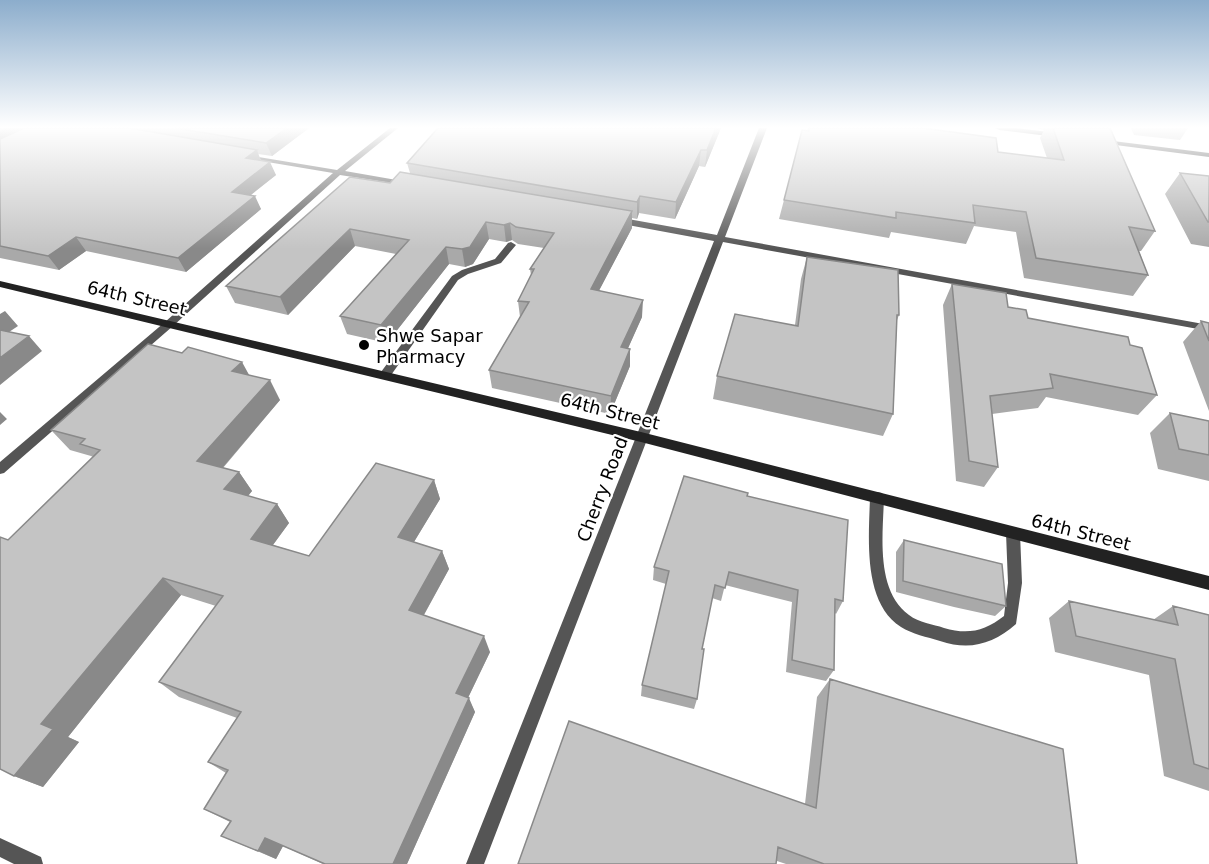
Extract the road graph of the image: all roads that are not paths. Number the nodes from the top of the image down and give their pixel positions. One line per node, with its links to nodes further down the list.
1 (318, 168): 4 (street)
2 (344, 168): 4 (street)
3 (747, 168): 7 (street, Cherry Road)
4 (339, 172): 5 (street); 10 (street)
5 (420, 186)
6 (603, 218): 7 (street)
7 (718, 238): 11 (street); 13 (street, Cherry Road)
8 (511, 245): 12 (street)
9 (0, 284): 10 (street, 64th Street)
10 (169, 324): 12 (street, 64th Street); 14 (street)
11 (1209, 328)
12 (385, 375): 13 (street, 64th Street)
13 (641, 437): 15 (street, 64th Street); 20 (street, Cherry Road)
14 (0, 469)
15 (877, 497): 16 (street, 64th Street); 16 (street)
16 (1013, 533): 17 (street, 64th Street)
17 (1209, 583)
18 (0, 847): 19 (street)
19 (34, 864)
20 (475, 864)

